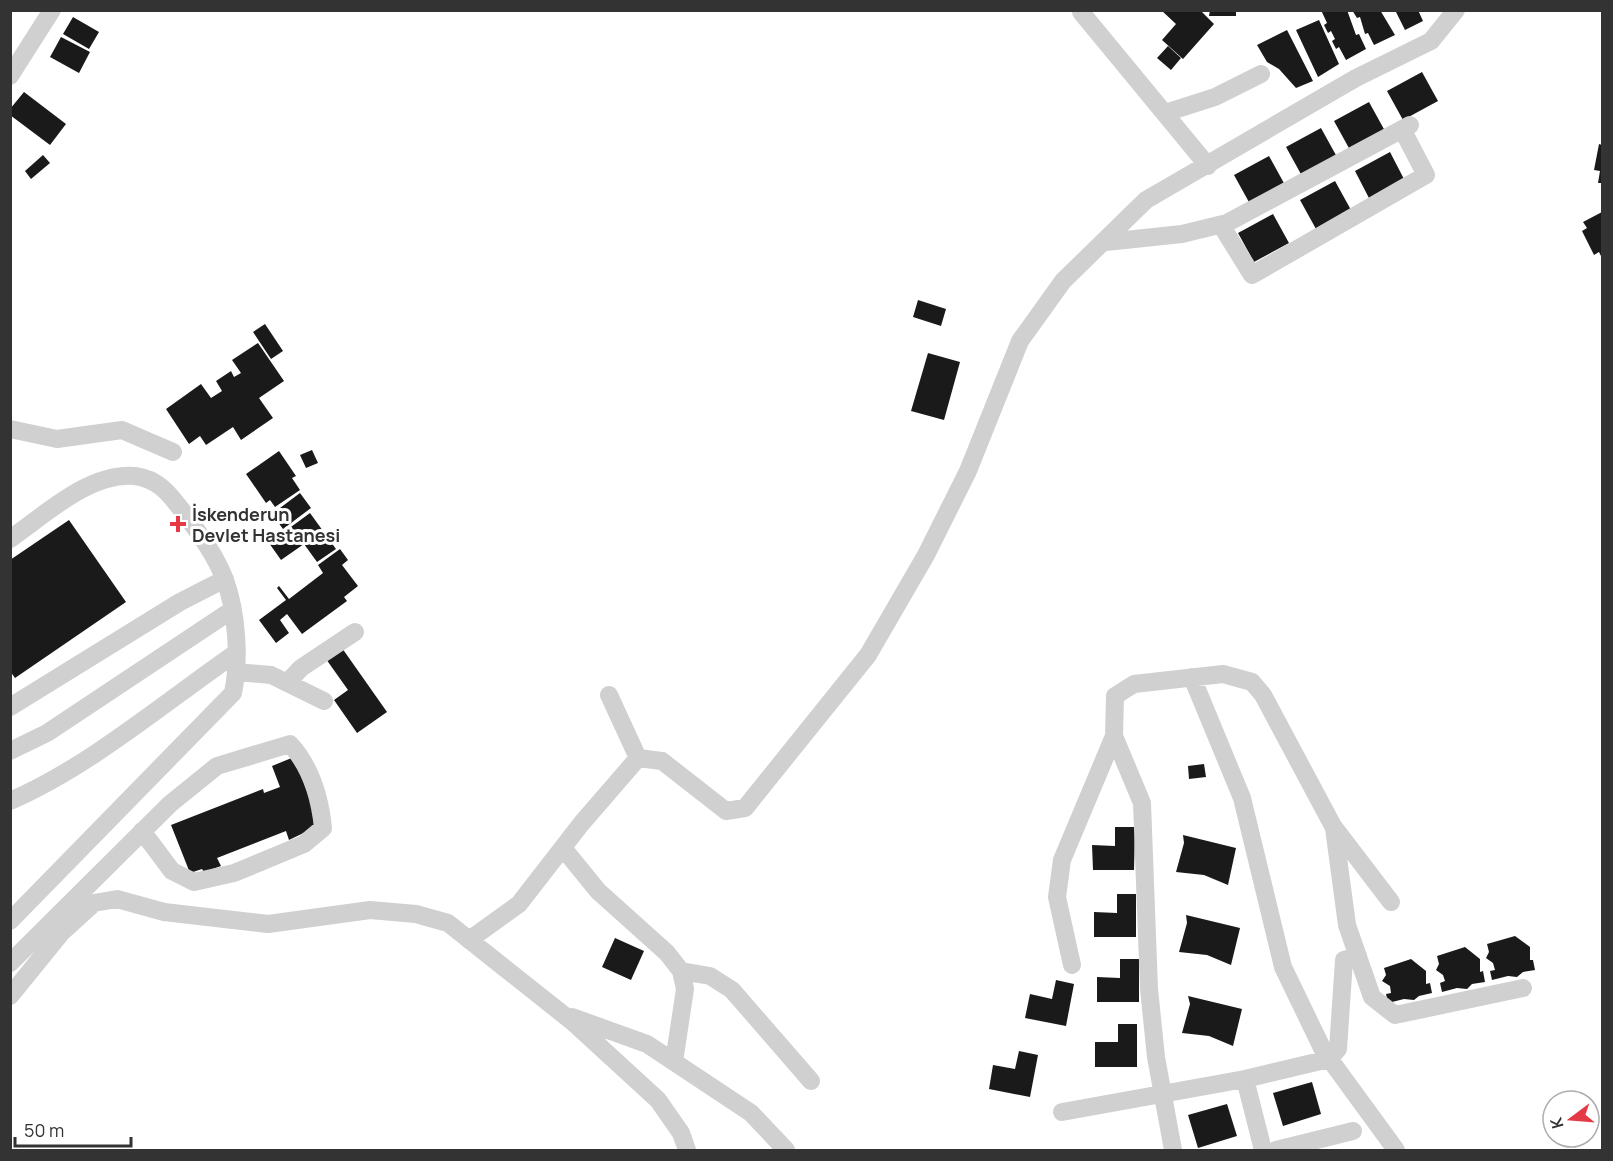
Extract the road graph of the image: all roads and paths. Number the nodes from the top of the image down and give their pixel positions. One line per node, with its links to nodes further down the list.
1 (52, 10): 5 (street)
2 (1456, 10): 7 (street)
3 (1081, 12): 6 (street)
4 (1261, 74): 6 (street)
5 (10, 76)
6 (1165, 113): 7 (street)
7 (1208, 166): 9 (street)
8 (1221, 225): 8 (street); 9 (street)
9 (1106, 242): 25 (street)
10 (10, 429): 11 (street)
11 (173, 452)
12 (10, 539): 13 (street)
13 (225, 579): 14 (street); 22 (street)
14 (232, 610): 16 (street); 24 (street)
15 (355, 632): 19 (street)
16 (236, 653): 17 (street); 26 (street)
17 (237, 672): 19 (street); 31 (street)
18 (1192, 677): 23 (street); 27 (street); 40 (street)
19 (287, 683): 21 (street)
20 (609, 695): 25 (street)
21 (324, 701)
22 (10, 708)
23 (1114, 736): 35 (street); 44 (street)
24 (10, 751)
25 (638, 758): 29 (street)
26 (10, 801)
27 (1334, 826): 30 (street); 33 (street)
28 (142, 831): 28 (street); 34 (street)
29 (563, 848): 32 (street); 36 (street)
30 (1391, 902)
31 (10, 921)
32 (469, 940): 38 (street); 39 (street)
33 (1358, 956): 37 (street); 40 (street)
34 (10, 963)
35 (1072, 965)
36 (681, 971): 41 (street); 43 (street)
37 (1523, 988)
38 (12, 990)
39 (560, 1012): 41 (street); 47 (street)
40 (1329, 1059): 42 (street); 52 (street)
41 (674, 1062): 48 (street)
42 (1245, 1078): 44 (street); 50 (street)
43 (811, 1081)
44 (1164, 1094): 45 (street); 49 (street)
45 (1062, 1112)
46 (1353, 1131): 51 (street)
47 (687, 1150)
48 (786, 1150)
49 (1173, 1150)
50 (1263, 1150)
51 (1276, 1150)
52 (1396, 1150)

